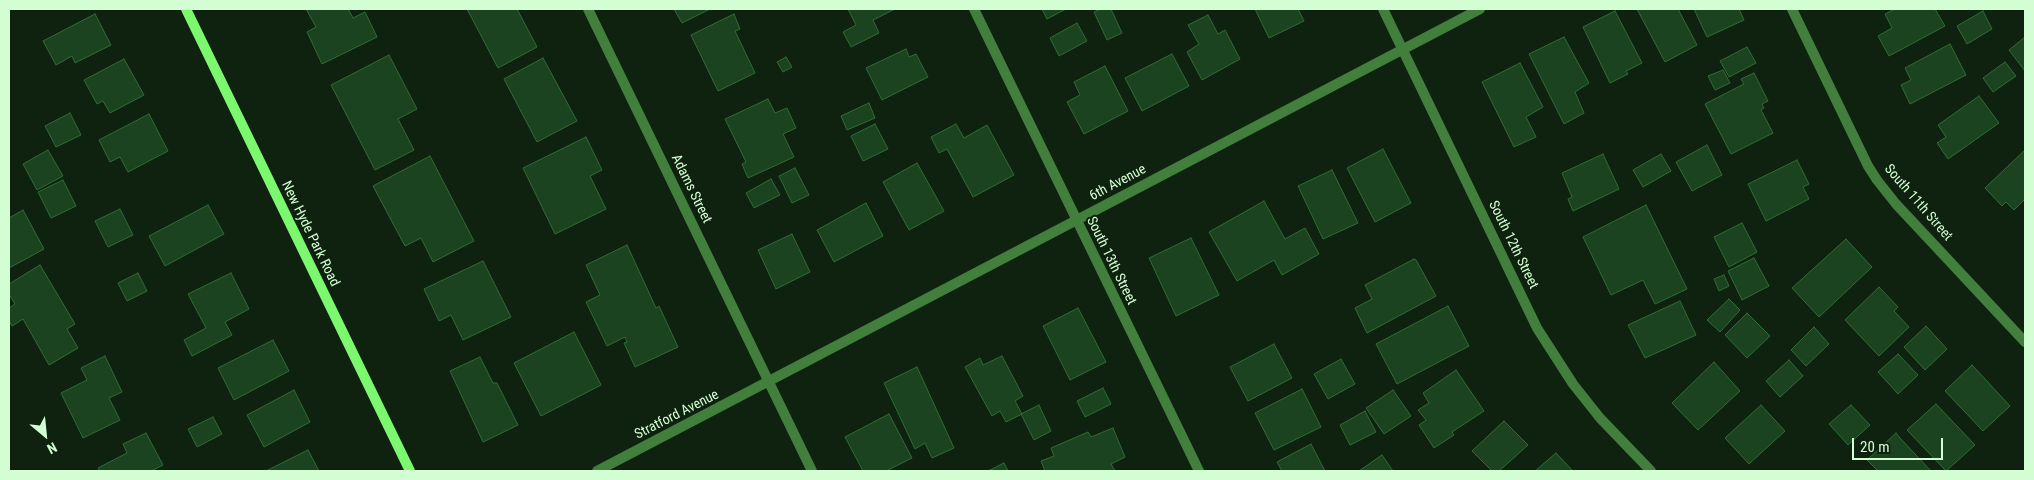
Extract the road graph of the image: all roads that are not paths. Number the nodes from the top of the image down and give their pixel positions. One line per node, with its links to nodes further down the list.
1 (186, 9): 11 (main road, New Hyde Park Road)
2 (588, 9): 10 (street, Adams Street)
3 (974, 9): 8 (street, South 13th Street)
4 (1384, 9): 7 (street, South 12th Street)
5 (1480, 9): 7 (street, 6th Avenue)
6 (1792, 9): 9 (street, South 11th Street)
7 (1403, 48): 8 (street, 6th Avenue); 15 (street, South 12th Street)
8 (1076, 220): 10 (street, 6th Avenue); 14 (street, South 13th Street)
9 (2025, 342)
10 (769, 382): 12 (street, Stratford Avenue); 13 (street, Adams Street)
11 (410, 471)
12 (598, 471)
13 (812, 471)
14 (1199, 471)
15 (1651, 471)

